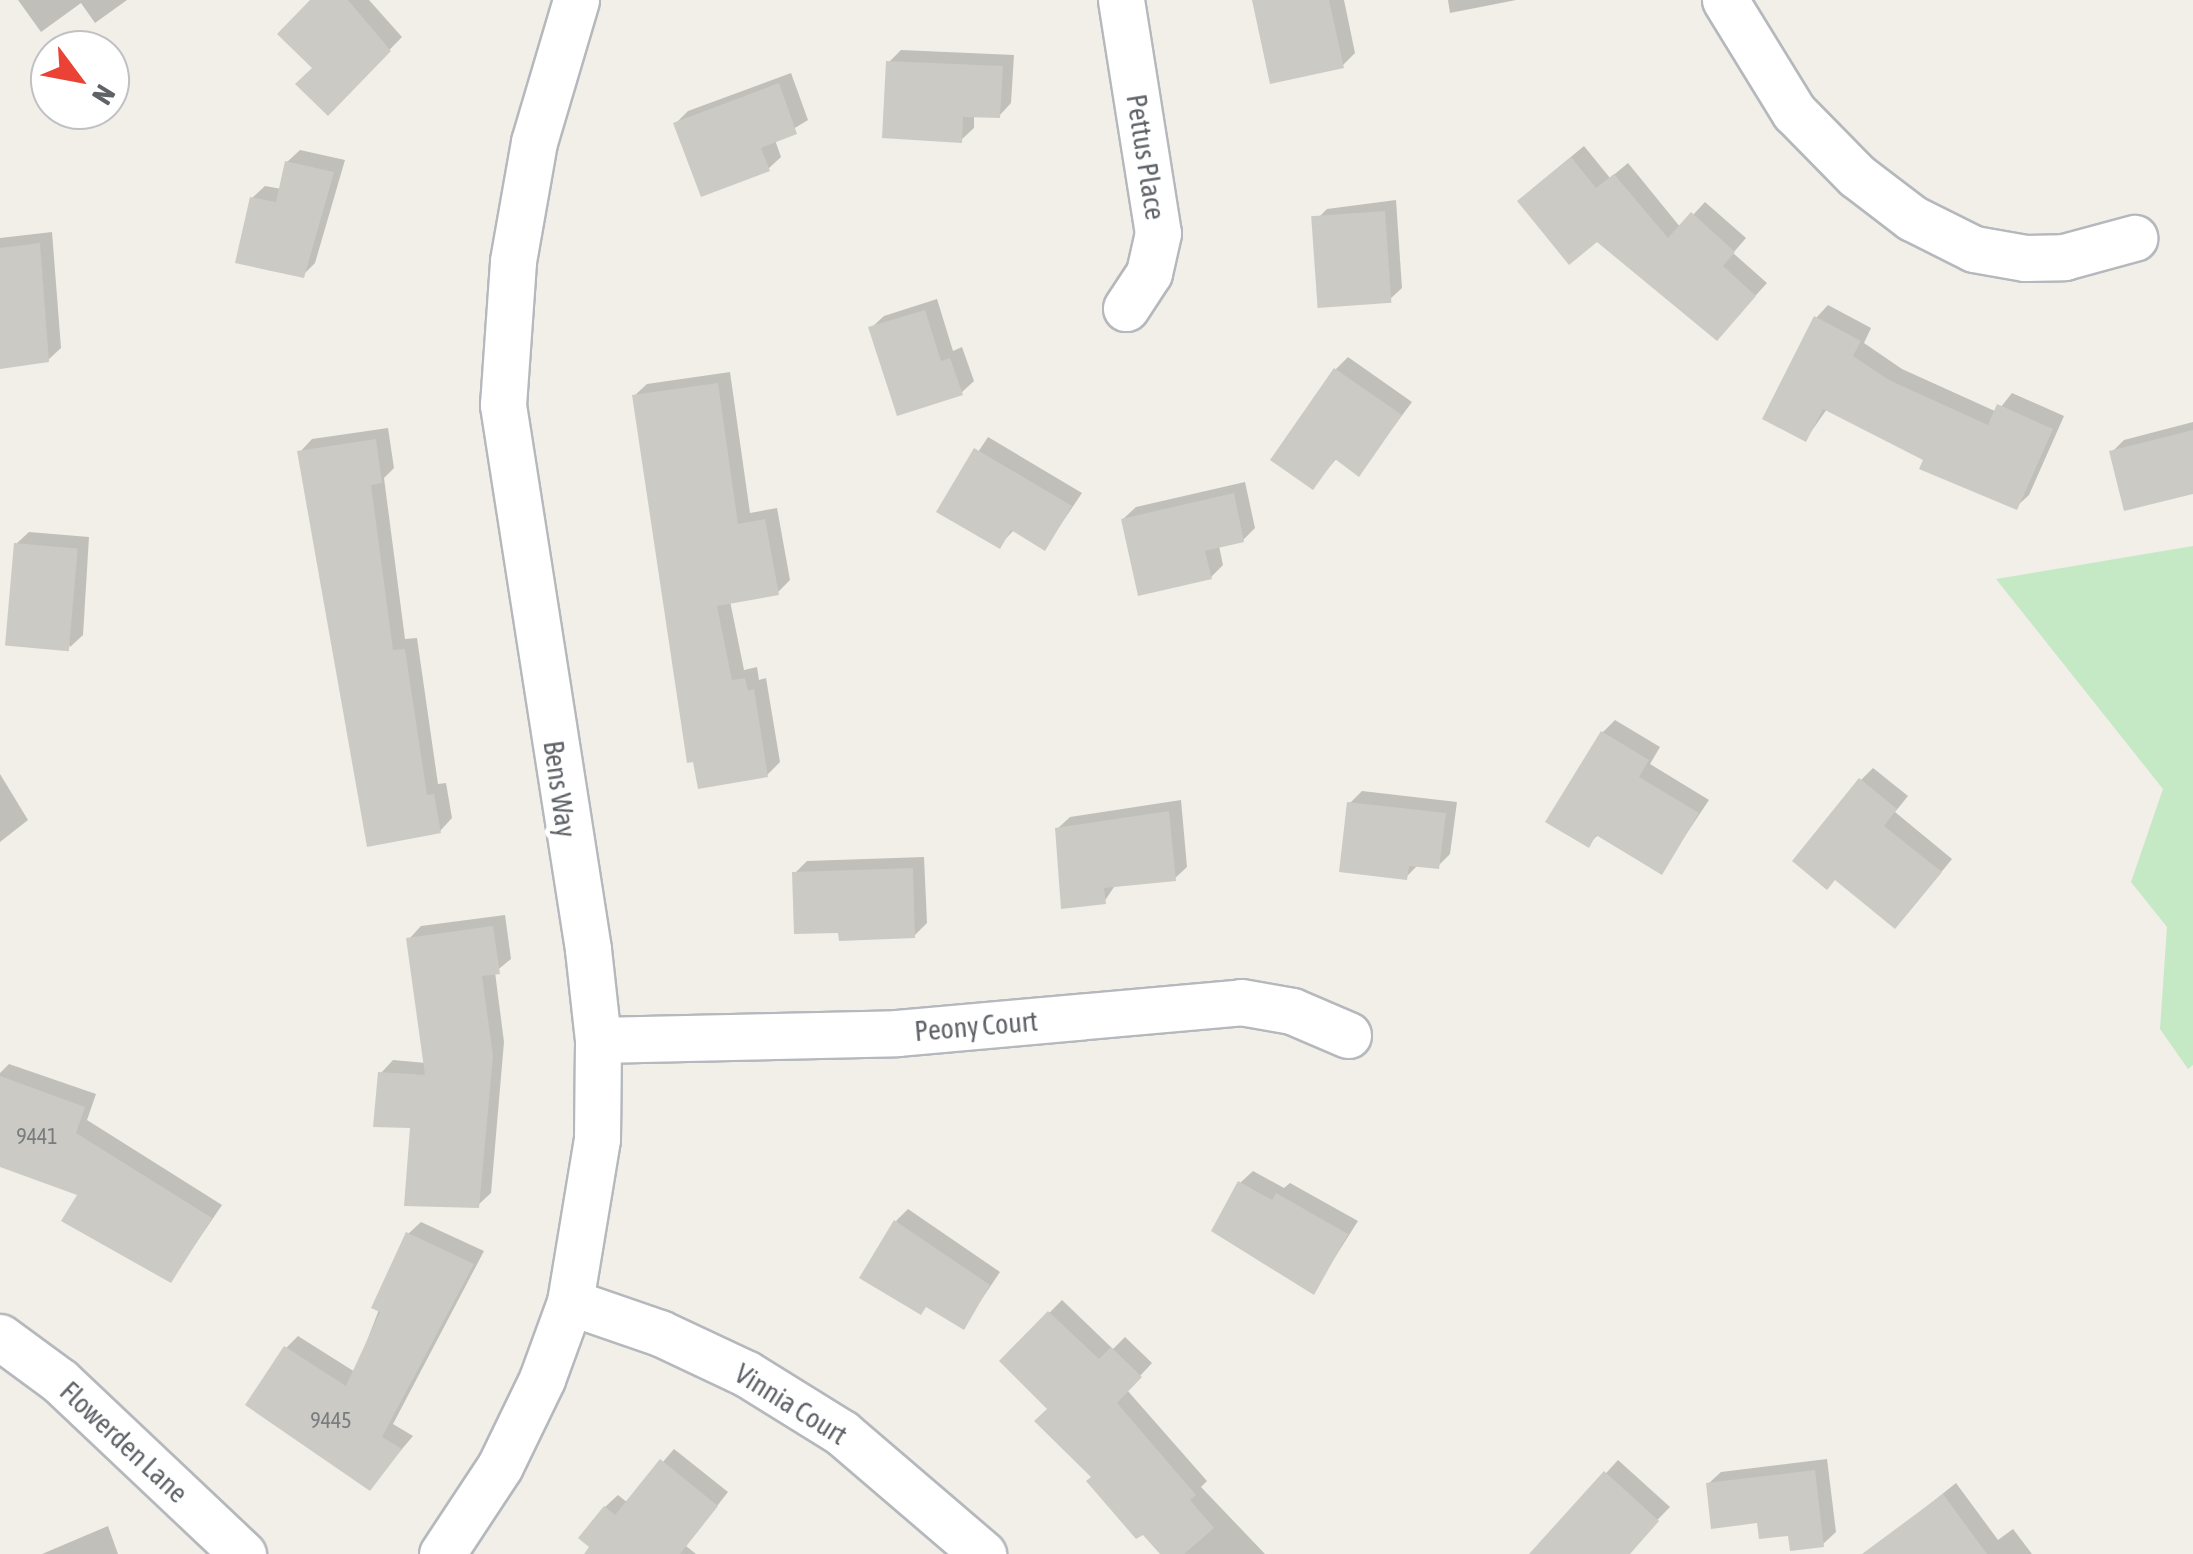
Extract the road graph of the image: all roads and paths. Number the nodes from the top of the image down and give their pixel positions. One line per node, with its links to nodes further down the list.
1 (576, 0): 7 (street, Bens Way)
2 (1121, 0): 5 (street, Pettus Place)
3 (1725, 0): 4 (street)
4 (2134, 238)
5 (1126, 308)
6 (1348, 1035): 7 (street, Peony Court)
7 (598, 1040): 8 (street, Bens Way)
8 (570, 1302): 11 (street, Bens Way); 12 (street, Vinnia Court)
9 (0, 1337): 10 (street, Flowerden Lane)
10 (243, 1554)
11 (442, 1554)
12 (983, 1554)

